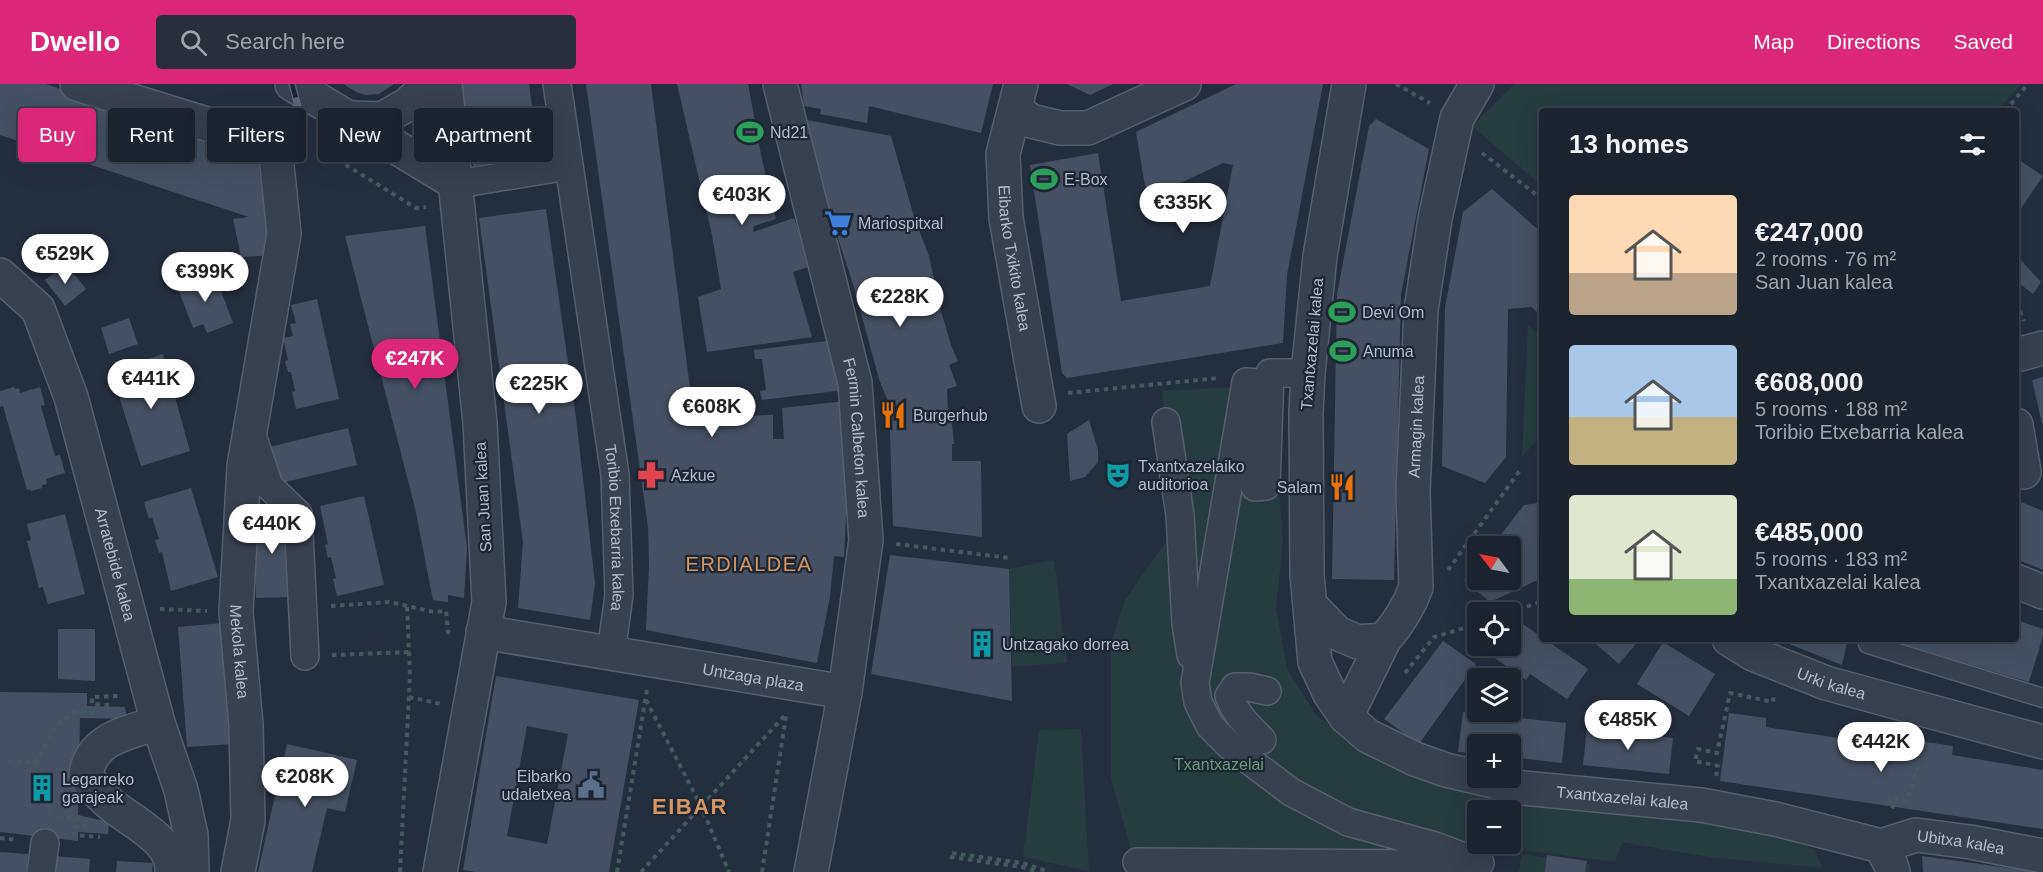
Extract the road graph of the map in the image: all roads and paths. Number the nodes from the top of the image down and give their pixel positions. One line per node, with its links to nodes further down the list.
1 (77, 84): 30 (street, Mekola kalea)
2 (292, 84): 13 (street)
3 (430, 84): 14 (street)
4 (445, 84): 20 (street, San Juan kalea)
5 (557, 84): 19 (street, Toribio Etxebarria kalea)
6 (780, 84): 34 (street, Fermin Calbeton kalea)
7 (1184, 84): 12 (street)
8 (1349, 84): 26 (street, Txantxazelai kalea)
9 (1396, 84): 16 (path)
10 (1477, 84): 16 (street, Armagin kalea)
11 (2028, 84): 15 (path)
12 (1018, 97): 28 (street, Eibarko Txikito kalea)
13 (332, 108)
14 (401, 108)
15 (2008, 108)
16 (1456, 125): 21 (path); 48 (street, Armagin kalea)
17 (402, 150): 20 (street)
18 (341, 162): 22 (path)
19 (568, 166): 20 (street); 52 (street, Toribio Etxebarria kalea)
20 (457, 184): 47 (street, San Juan kalea)
21 (1539, 196)
22 (416, 208)
23 (0, 275): 68 (street, Arratebide kalea)
24 (2043, 348): 25 (street)
25 (2019, 354)
26 (1308, 374): 42 (street, Txantxazelai kalea); 56 (street)
27 (1223, 378): 28 (path)
28 (1038, 400)
29 (1166, 422): 56 (street)
30 (251, 432): 45 (street, Mekola kalea); 53 (street, Mekola kalea)
31 (2019, 437): 33 (street)
32 (1521, 469): 36 (path)
33 (2028, 474)
34 (866, 540): 35 (path); 59 (street, Fermin Calbeton kalea)
35 (1010, 558)
36 (1443, 577)
37 (2019, 582): 38 (street)
38 (2043, 592)
39 (389, 602): 41 (path)
40 (1539, 602): 44 (path)
41 (407, 605): 47 (path); 51 (path)
42 (1311, 606): 48 (street); 67 (street, Txantxazelai kalea)
43 (153, 608): 45 (path)
44 (1521, 609)
45 (236, 612): 84 (street, Mekola kalea)
46 (1467, 627): 55 (path)
47 (468, 629): 52 (street, Untzaga plaza); 86 (street, San Juan kalea)
48 (1389, 634): 67 (street)
49 (1734, 642): 65 (street, Urki kalea)
50 (1868, 645): 61 (lane)
51 (409, 652): 53 (path); 60 (path)
52 (611, 653): 54 (street, Untzaga plaza)
53 (305, 656)
54 (652, 659): 62 (path); 63 (street, Untzaga plaza)
55 (1400, 679)
56 (1195, 683): 80 (street)
57 (1776, 685): 73 (path)
58 (1267, 691): 69 (street)
59 (845, 692): 63 (street, Untzaga plaza); 91 (street)
60 (409, 697): 64 (path); 85 (path)
61 (2043, 698)
62 (645, 699): 74 (path); 87 (path)
63 (789, 699): 74 (path); 90 (path)
64 (438, 703)
65 (1917, 708): 70 (street, Urki kalea); 75 (path)
66 (74, 712): 72 (path)
67 (1346, 717): 78 (street, Txantxazelai kalea)
68 (158, 723): 82 (street); 83 (street, Arratebide kalea)
69 (1262, 740)
70 (2043, 742)
71 (8, 761): 72 (path)
72 (35, 763): 76 (path)
73 (1705, 773)
74 (700, 806): 88 (path); 89 (path)
75 (1898, 808)
76 (45, 843): 81 (street)
77 (2043, 856): 78 (street, Ubitxa kalea)
78 (1887, 859)
79 (1137, 862): 80 (street)
80 (1481, 867)
81 (41, 872)
82 (172, 872)
83 (192, 872)
84 (238, 872)
85 (400, 872)
86 (440, 872)
87 (617, 872)
88 (641, 872)
89 (729, 872)
90 (762, 872)
91 (811, 872)
92 (1038, 872): 93 (path)
93 (1049, 872)

